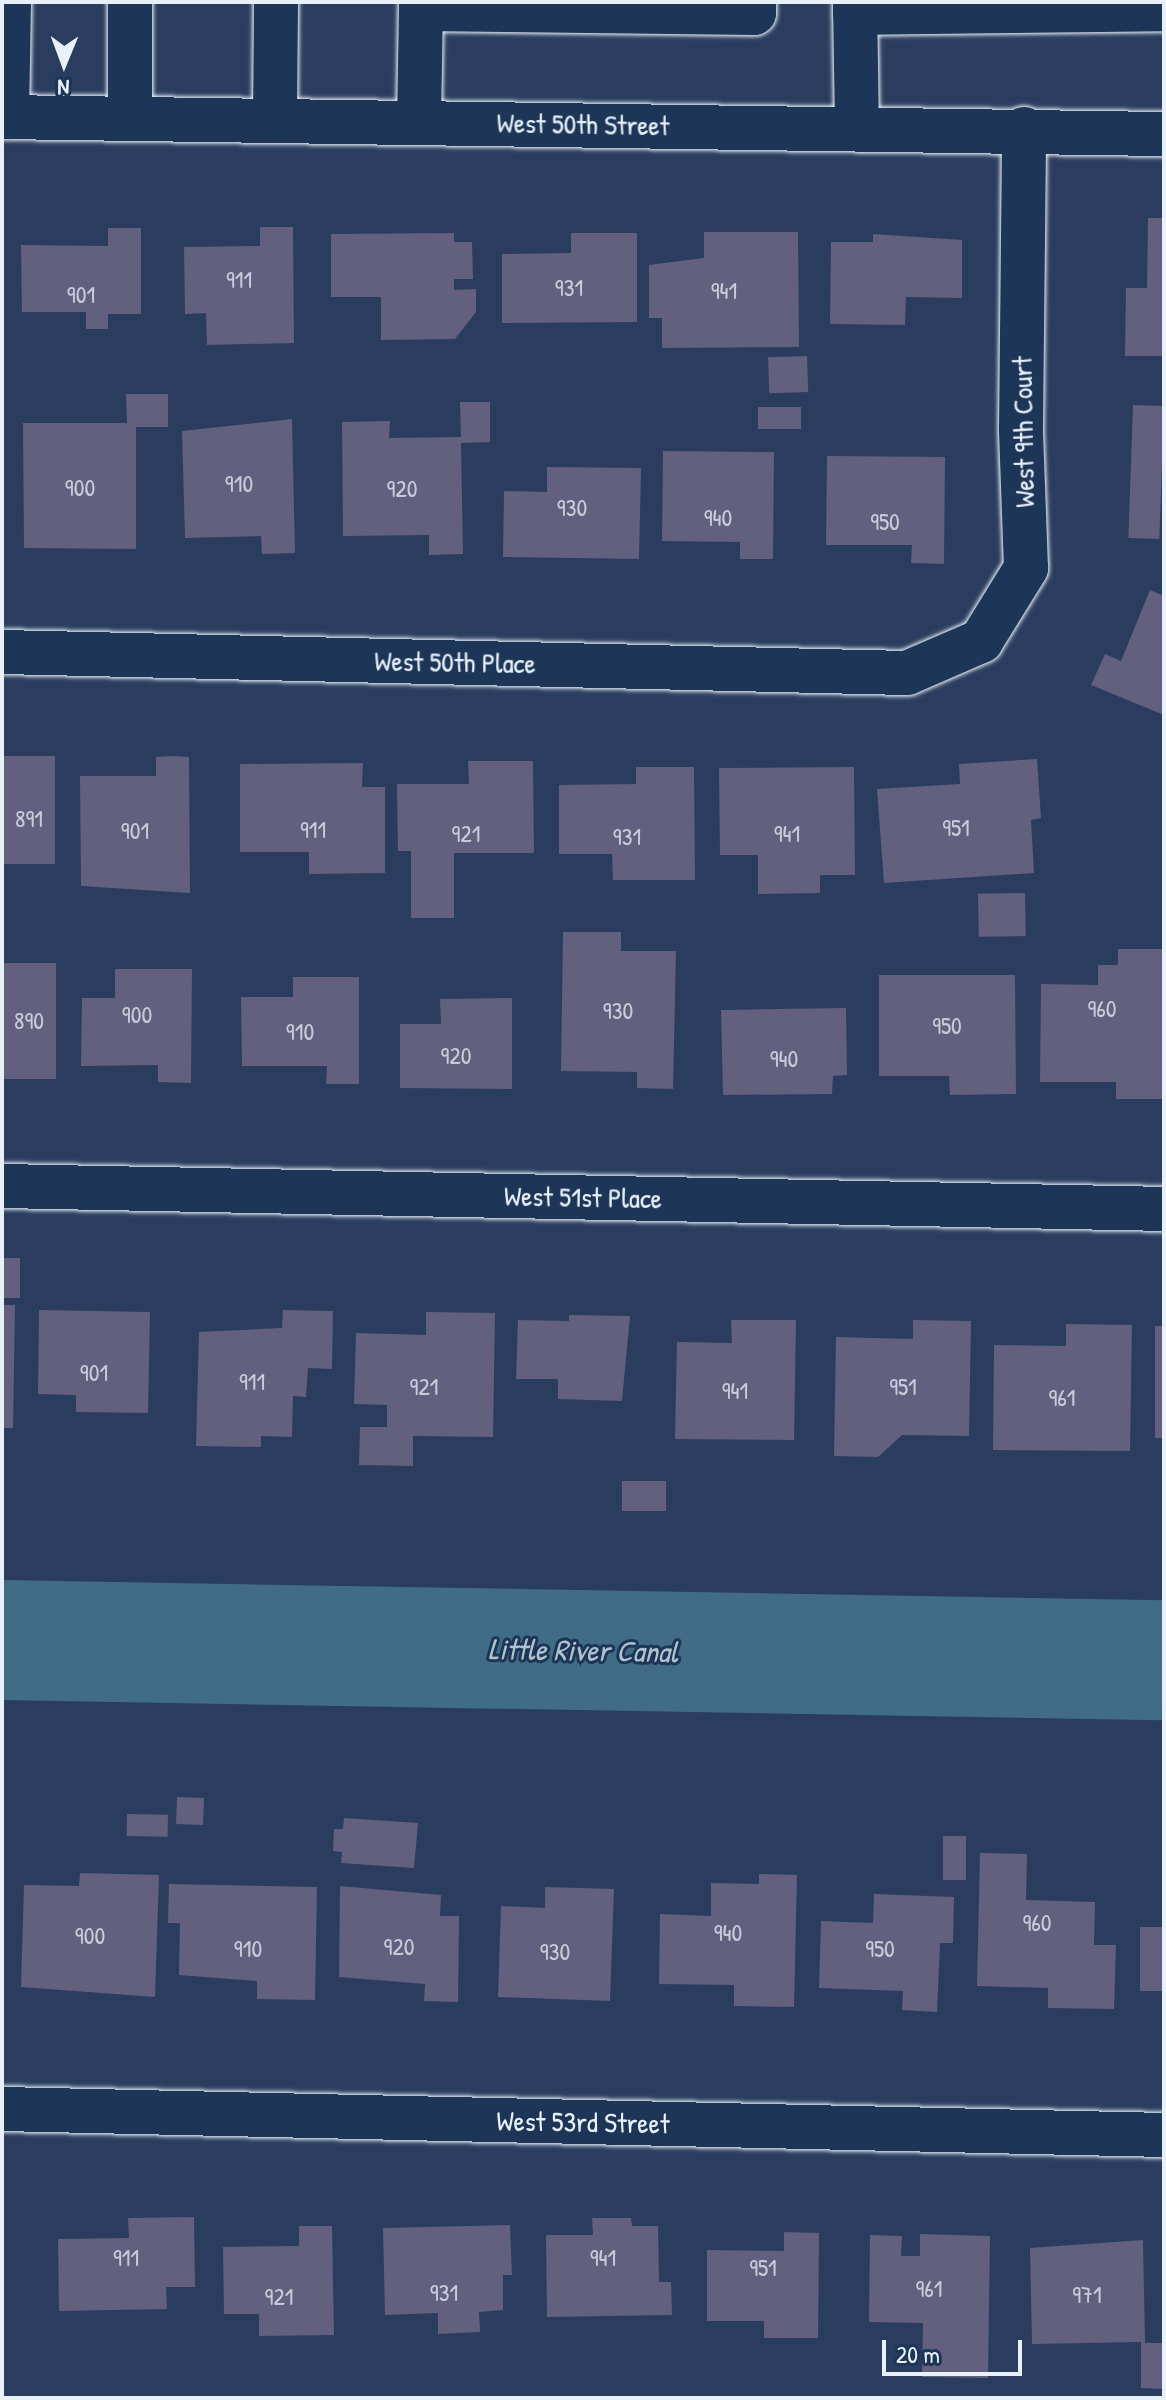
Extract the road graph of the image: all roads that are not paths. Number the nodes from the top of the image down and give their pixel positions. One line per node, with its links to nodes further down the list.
1 (9, 2): 8 (street)
2 (130, 2): 9 (street)
3 (276, 2): 10 (street)
4 (754, 2): 5 (street)
5 (421, 6): 11 (street)
6 (855, 7): 7 (street); 12 (street)
7 (1164, 9)
8 (4, 117): 9 (street, West 50th Street)
9 (130, 118): 10 (street, West 50th Street)
10 (275, 120): 11 (street, West 50th Street)
11 (419, 122): 12 (street, West 50th Street)
12 (857, 127): 13 (street, West 50th Street)
13 (1024, 129): 14 (street, West 50th Street); 16 (street, West 9th Court)
14 (1164, 134)
15 (2, 652): 16 (street, West 50th Place)
16 (907, 673)
17 (2, 1186): 18 (street, West 51st Place)
18 (1164, 1209)
19 (2, 2109): 20 (street, West 53rd Street)
20 (1164, 2135)

